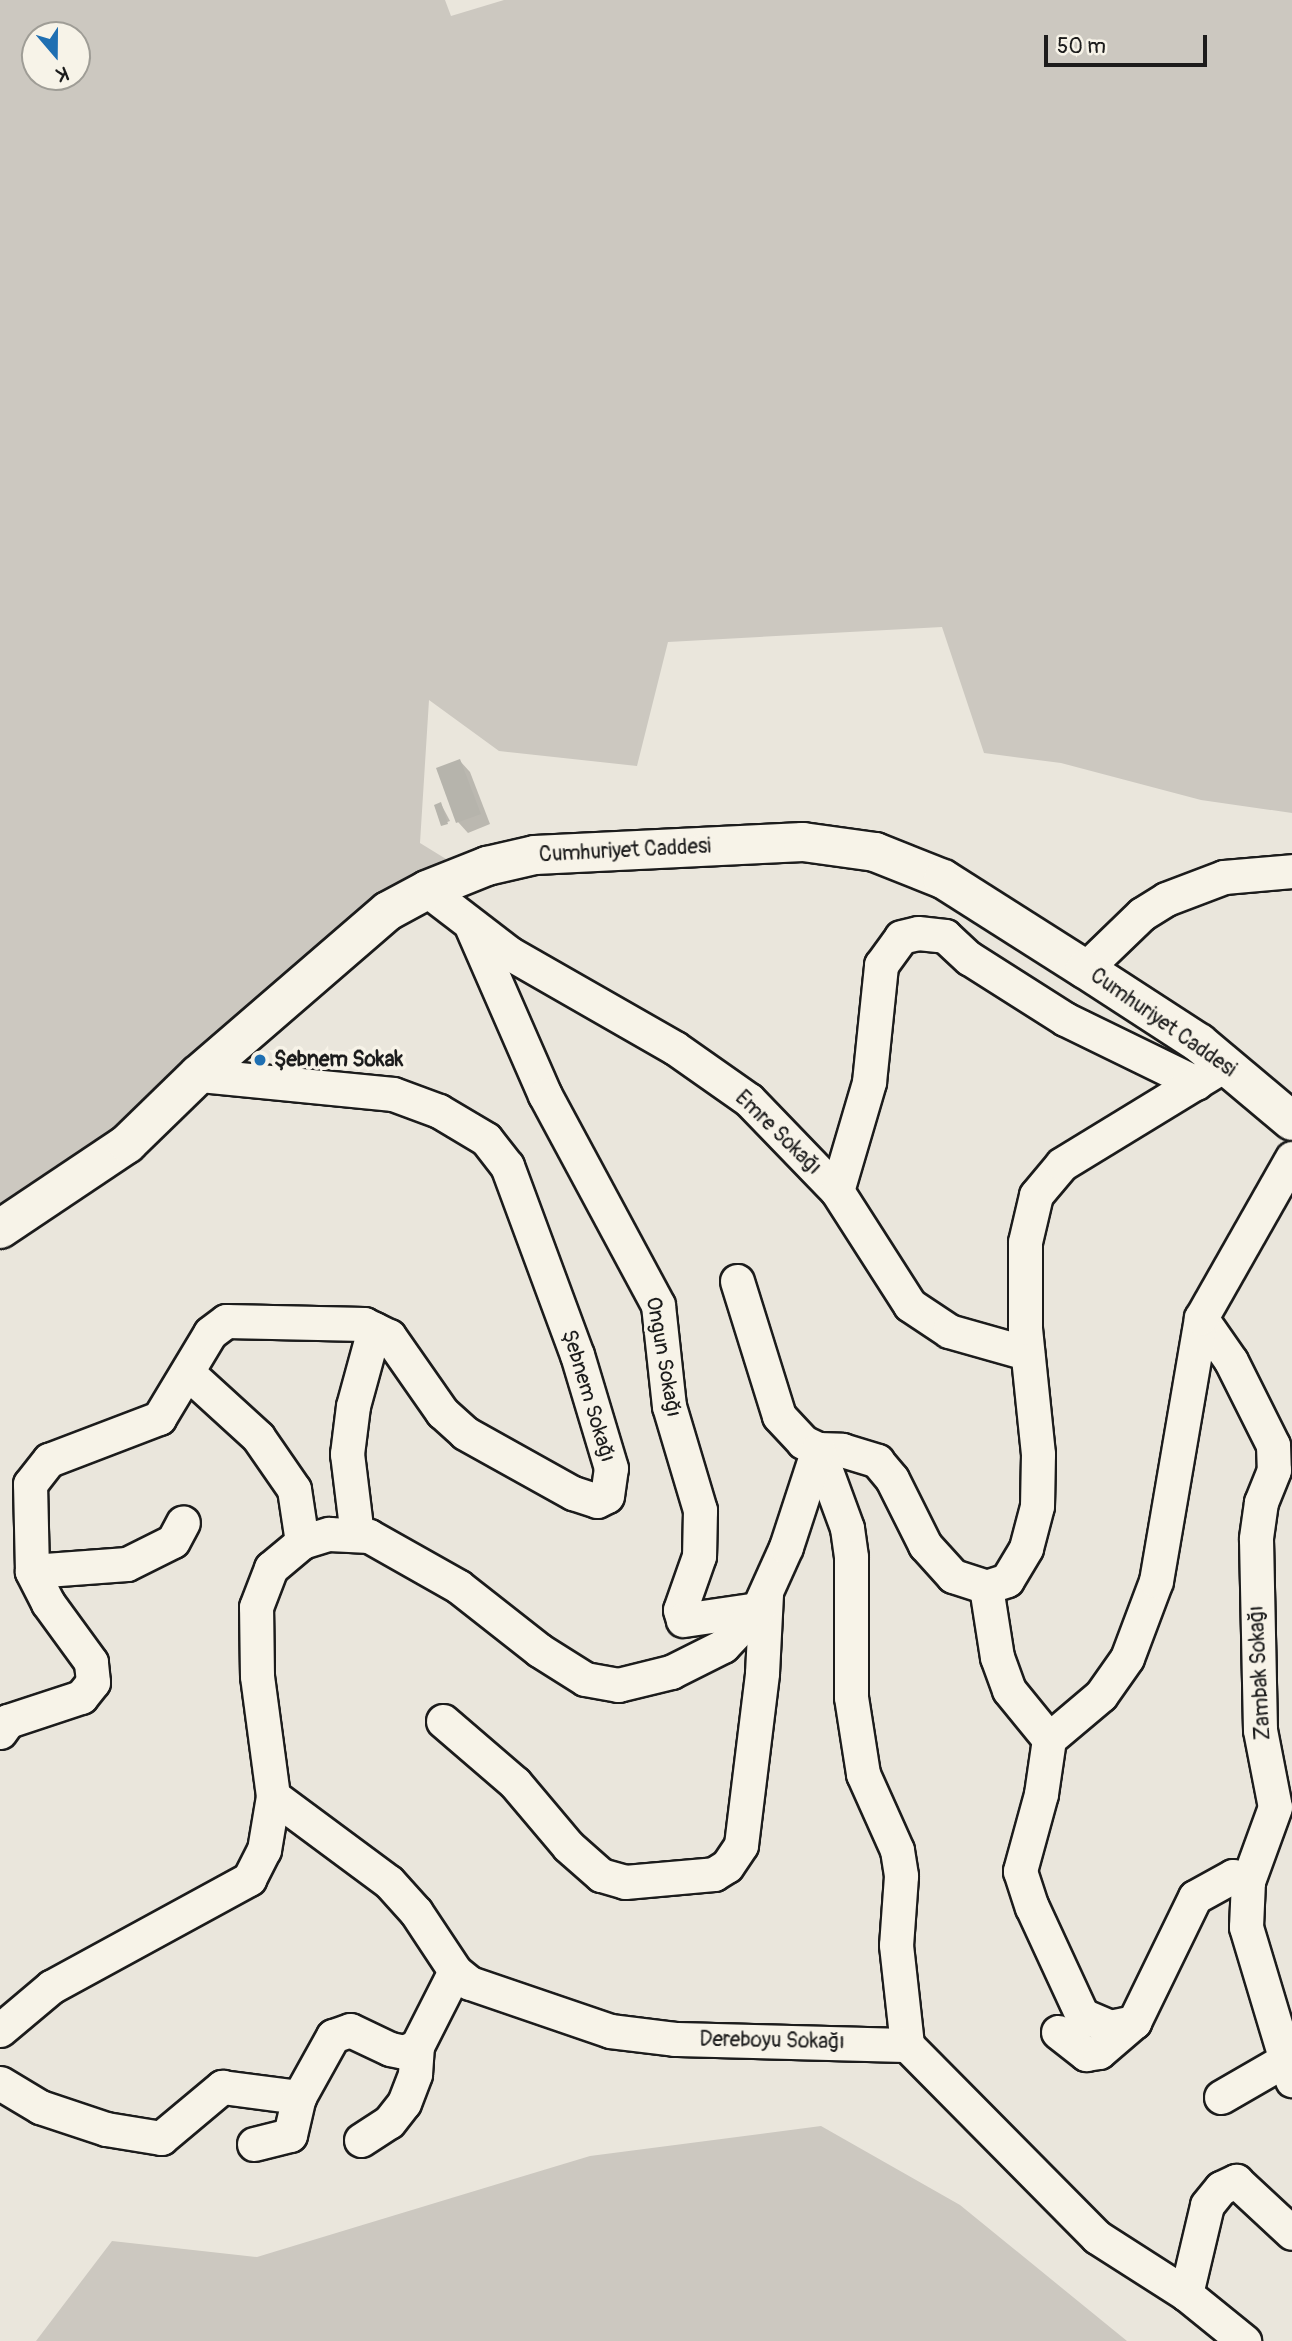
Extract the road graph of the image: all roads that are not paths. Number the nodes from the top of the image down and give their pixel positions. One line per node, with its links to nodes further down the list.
1 (1292, 871): 4 (street)
2 (427, 890): 3 (street, Emre Sokağı); 4 (main road, Cumhuriyet Caddesi); 6 (main road, Cumhuriyet Caddesi)
3 (472, 928): 9 (street, Emre Sokağı); 22 (street, Ongun Sokağı)
4 (1085, 969): 5 (main road, Cumhuriyet Caddesi)
5 (1211, 1074): 7 (main road, Cumhuriyet Caddesi); 9 (street); 14 (street)
6 (198, 1075): 10 (main road, Cumhuriyet Caddesi); 13 (street, Şebnem Sokağı)
7 (1292, 1121)
8 (1292, 1158): 12 (street)
9 (837, 1191): 14 (street, Emre Sokağı)
10 (0, 1229)
11 (737, 1280): 16 (street)
12 (1201, 1318): 25 (street); 27 (street, Zambak Sokağı)
13 (374, 1329): 15 (street, Şebnem Sokağı); 18 (street)
14 (1027, 1353): 21 (street)
15 (188, 1373): 19 (street); 20 (street, Şebnem Sokağı)
16 (818, 1449): 21 (street); 22 (street); 32 (street)
17 (183, 1522): 20 (street)
18 (356, 1535): 19 (street); 22 (street)
19 (302, 1542): 26 (street)
20 (32, 1571): 24 (street, Şebnem Sokağı)
21 (986, 1587): 25 (street)
22 (762, 1600): 23 (street)
23 (443, 1721)
24 (0, 1732)
25 (1049, 1739): 29 (street)
26 (273, 1796): 28 (street, Dereboyu Sokağı); 30 (street)
27 (1248, 1881): 29 (street); 34 (street, Zambak Sokağı)
28 (455, 1971): 32 (street, Dereboyu Sokağı); 33 (street)
29 (1134, 2022): 31 (street)
30 (0, 2030)
31 (1058, 2032)
32 (907, 2045): 41 (street)
33 (417, 2046): 36 (street); 38 (street)
34 (1288, 2070): 37 (street)
35 (0, 2084): 36 (street)
36 (299, 2097): 39 (street)
37 (1221, 2097)
38 (361, 2140)
39 (254, 2144)
40 (1292, 2233): 41 (street)
41 (1186, 2294): 42 (street)
42 (1244, 2341)

